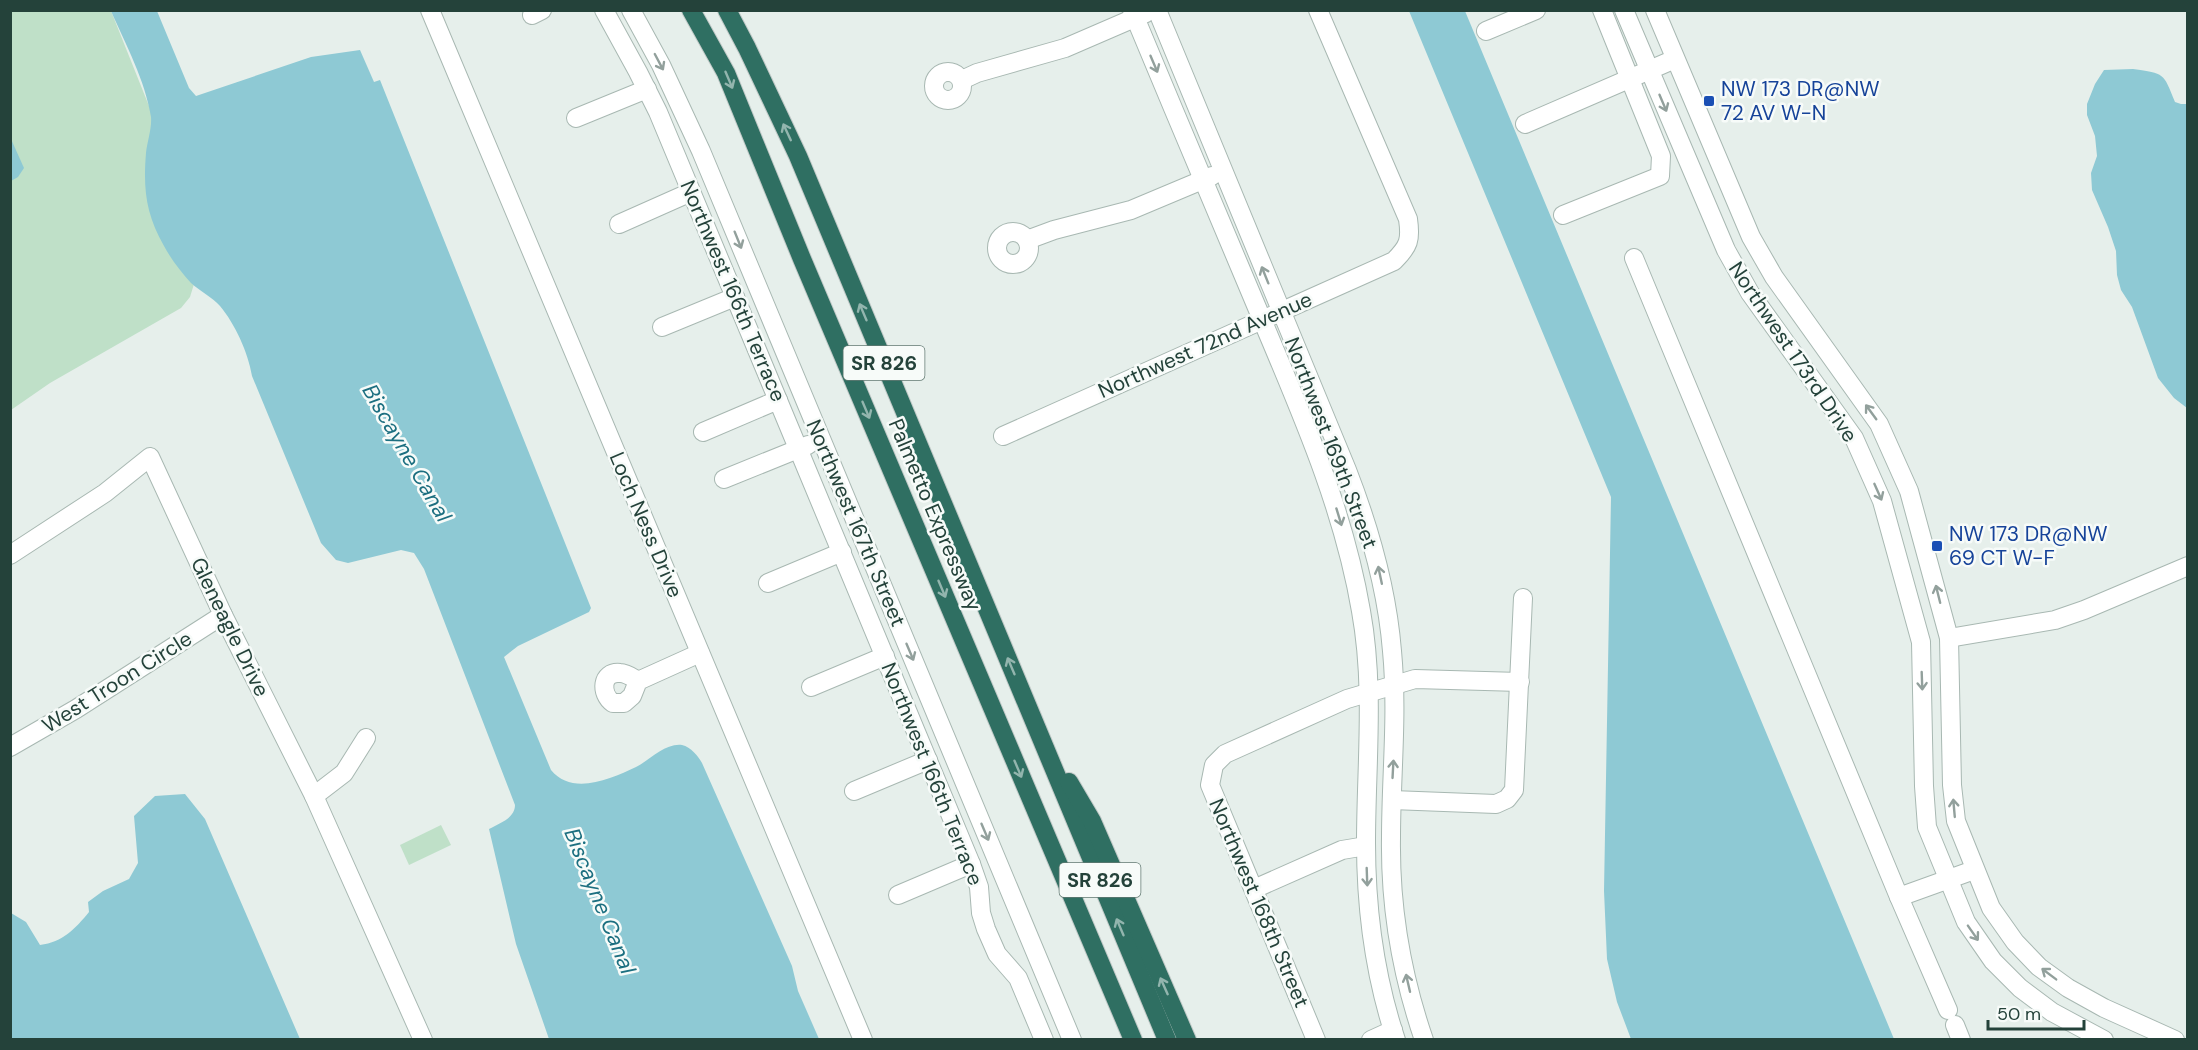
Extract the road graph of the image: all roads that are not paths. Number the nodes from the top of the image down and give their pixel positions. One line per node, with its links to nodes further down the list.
1 (430, 10): 47 (street, Loch Ness Drive)
2 (604, 10): 18 (street, Northwest 166th Terrace)
3 (631, 10): 35 (street, Northwest 167th Street, one-way to 35)
4 (691, 10): 74 (highway, Palmetto Expressway / SR 826, one-way to 74)
5 (727, 10): 54 (highway, Palmetto Expressway / SR 826, one-way to 5)
6 (1156, 10): 21 (street, Northwest 169th Street)
7 (1318, 10): 29 (street, Northwest 72nd Avenue)
8 (1536, 10): 13 (street)
9 (1602, 10): 17 (street)
10 (1624, 10): 15 (street, Northwest 173rd Drive)
11 (1655, 10): 14 (street, Northwest 173rd Drive)
12 (1139, 13): 16 (street); 22 (street, Northwest 169th Street, one-way to 22)
13 (1486, 31)
14 (1675, 59): 15 (street); 37 (street, Northwest 173rd Drive, one-way to 14)
15 (1649, 70): 17 (street); 38 (street, Northwest 173rd Drive, one-way to 38)
16 (962, 80)
17 (1629, 80): 20 (street); 24 (street)
18 (647, 89): 19 (street); 23 (street, Northwest 166th Terrace)
19 (576, 118)
20 (1524, 124)
21 (1224, 171): 22 (street); 29 (street, Northwest 169th Street, one-way to 21)
22 (1203, 180): 26 (street); 30 (street, Northwest 169th Street)
23 (691, 192): 25 (street); 28 (street, Northwest 166th Terrace)
24 (1563, 216)
25 (619, 224)
26 (1027, 240)
27 (1635, 258): 67 (street)
28 (735, 297): 31 (street); 32 (street, Northwest 166th Terrace)
29 (1280, 312): 30 (street, Northwest 72nd Avenue); 51 (street, Northwest 169th Street, one-way to 29)
30 (1262, 320): 34 (street, Northwest 72nd Avenue); 53 (street, Northwest 169th Street, one-way to 53)
31 (662, 327)
32 (778, 400): 33 (street); 36 (street, Northwest 166th Terrace)
33 (703, 432)
34 (1003, 436)
35 (821, 440): 36 (street); 73 (street, Northwest 167th Street, one-way to 73)
36 (798, 449): 39 (street); 40 (street, Northwest 166th Terrace)
37 (1894, 458): 38 (street); 46 (street, Northwest 173rd Drive, one-way to 37)
38 (1868, 469): 64 (street, Northwest 173rd Drive, one-way to 64)
39 (724, 479)
40 (842, 552): 43 (street); 48 (street, Northwest 166th Terrace)
41 (10, 555): 45 (street, Gleneagle Drive)
42 (2187, 566): 46 (street)
43 (768, 583)
44 (1523, 598): 50 (street)
45 (223, 615): 56 (street, West Troon Circle); 59 (street, Gleneagle Drive)
46 (1949, 638): 63 (street, Northwest 173rd Drive, one-way to 46)
47 (700, 652): 49 (street); 71 (street, Loch Ness Drive)
48 (885, 656): 52 (street); 57 (street, Northwest 166th Terrace)
49 (638, 681)
50 (1520, 682): 51 (street); 60 (street)
51 (1394, 685): 53 (street); 60 (street, Northwest 169th Street, one-way to 51)
52 (811, 687)
53 (1370, 692): 61 (street, Northwest 169th Street); 65 (street, Northwest 168th Street)
54 (1033, 720): 75 (highway, Palmetto Expressway / SR 826, one-way to 54); 76 (highway, one-way to 54)
55 (366, 738): 59 (street)
56 (10, 747)
57 (928, 760): 58 (street); 62 (street, Northwest 166th Terrace)
58 (854, 791)
59 (314, 796): 70 (street, Gleneagle Drive)
60 (1392, 800): 79 (street, Northwest 169th Street, one-way to 60)
61 (1366, 846): 65 (street); 69 (street, Northwest 169th Street, one-way to 69)
62 (971, 864): 66 (street); 72 (street, Northwest 166th Terrace)
63 (1974, 870): 64 (street); 81 (street, Northwest 173rd Drive, one-way to 63)
64 (1947, 880): 67 (street); 80 (street, Northwest 173rd Drive, one-way to 80)
65 (1254, 889): 77 (street, Northwest 168th Street)
66 (898, 895)
67 (1899, 897): 68 (street)
68 (1955, 1025)
69 (1395, 1035): 78 (street)
70 (423, 1040)
71 (862, 1040)
72 (1044, 1040)
73 (1072, 1040)
74 (1133, 1040)
75 (1167, 1040)
76 (1187, 1040)
77 (1316, 1040)
78 (1371, 1040)
79 (1424, 1040)
80 (2104, 1040)
81 (2175, 1040)

